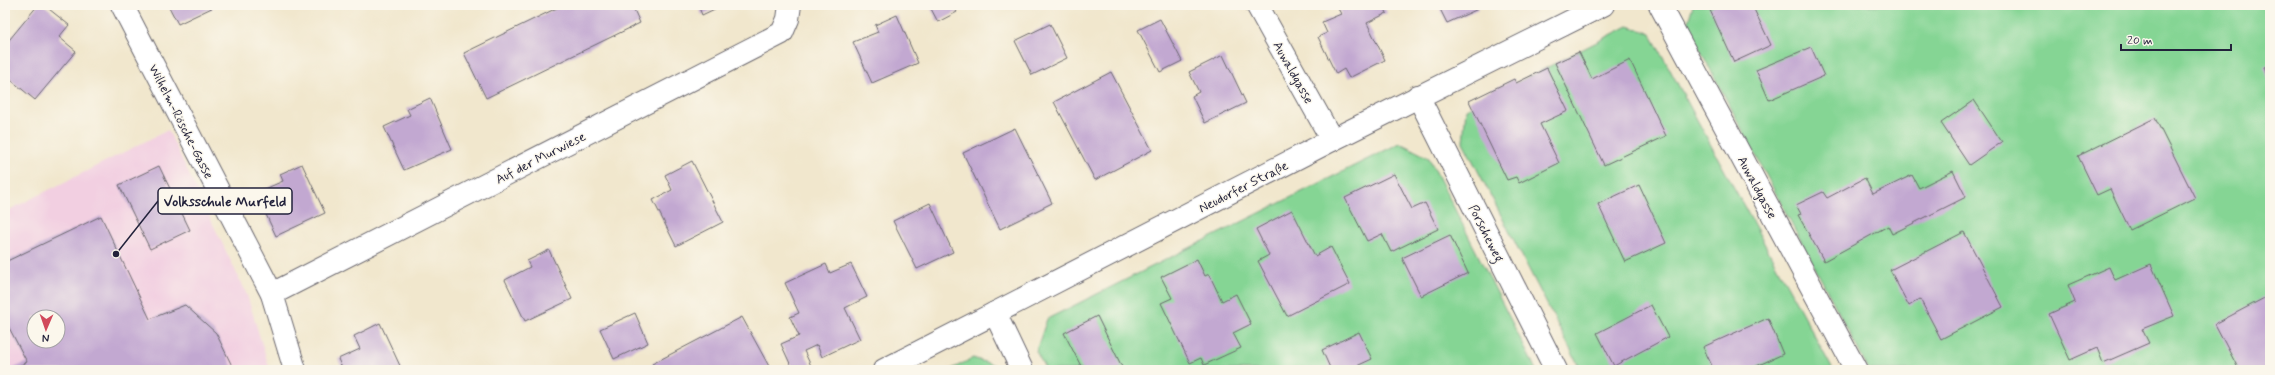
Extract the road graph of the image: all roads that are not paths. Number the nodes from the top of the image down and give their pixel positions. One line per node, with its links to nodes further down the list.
1 (122, 5): 8 (street, Wilhelm-Rösche-Gasse)
2 (790, 5): 8 (street, Auf der Murwiese)
3 (1257, 5): 7 (street, Auwaldgasse)
4 (1603, 5): 6 (street, Neudorfer Straße)
5 (1660, 5): 14 (street, Auwaldgasse)
6 (1418, 96): 7 (street, Neudorfer Straße); 13 (street, Porscheweg)
7 (1332, 140): 9 (street, Neudorfer Straße)
8 (272, 294): 10 (street, Wilhelm-Rösche-Gasse)
9 (995, 313): 11 (street, Neudorfer Straße); 12 (street)
10 (295, 370)
11 (884, 370)
12 (1022, 370)
13 (1556, 370)
14 (1856, 370)

